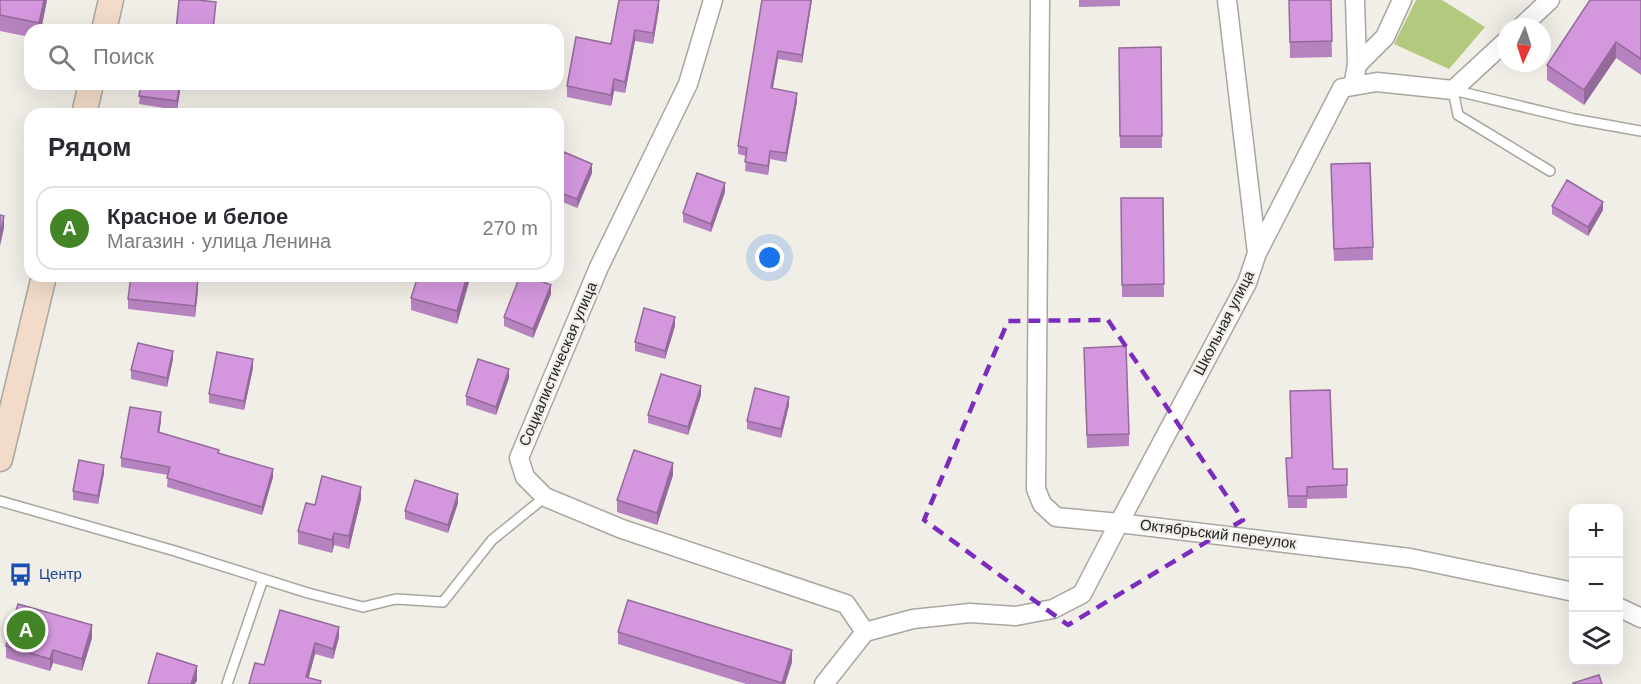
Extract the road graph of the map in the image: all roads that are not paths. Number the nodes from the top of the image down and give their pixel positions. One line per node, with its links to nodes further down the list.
1 (111, 0): 9 (main road)
2 (712, 0): 21 (street, Социалистическая улица)
3 (1040, 0): 23 (street)
4 (1227, 0): 18 (street, Школьная улица)
5 (1355, 0): 11 (street)
6 (1402, 0): 11 (street)
7 (1550, 0): 8 (street)
8 (1531, 18)
9 (105, 24)
10 (1497, 49): 14 (street)
11 (1357, 65): 12 (street)
12 (1353, 86): 14 (street); 18 (street)
13 (90, 90): 15 (main road)
14 (1453, 90): 16 (lane); 17 (lane)
15 (85, 108)
16 (1641, 131)
17 (1550, 171)
18 (1257, 253): 23 (street, Школьная улица)
19 (43, 282): 20 (main road)
20 (0, 459)
21 (545, 497): 24 (lane); 28 (street, Социалистическая улица)
22 (0, 501): 24 (lane)
23 (1119, 523): 25 (street, Октябрьский переулок); 28 (street, Октябрьский переулок)
24 (263, 579): 29 (lane)
25 (1569, 591)
26 (1623, 609): 27 (street)
27 (1641, 618)
28 (865, 632): 30 (street)
29 (226, 684)
30 (824, 684)

